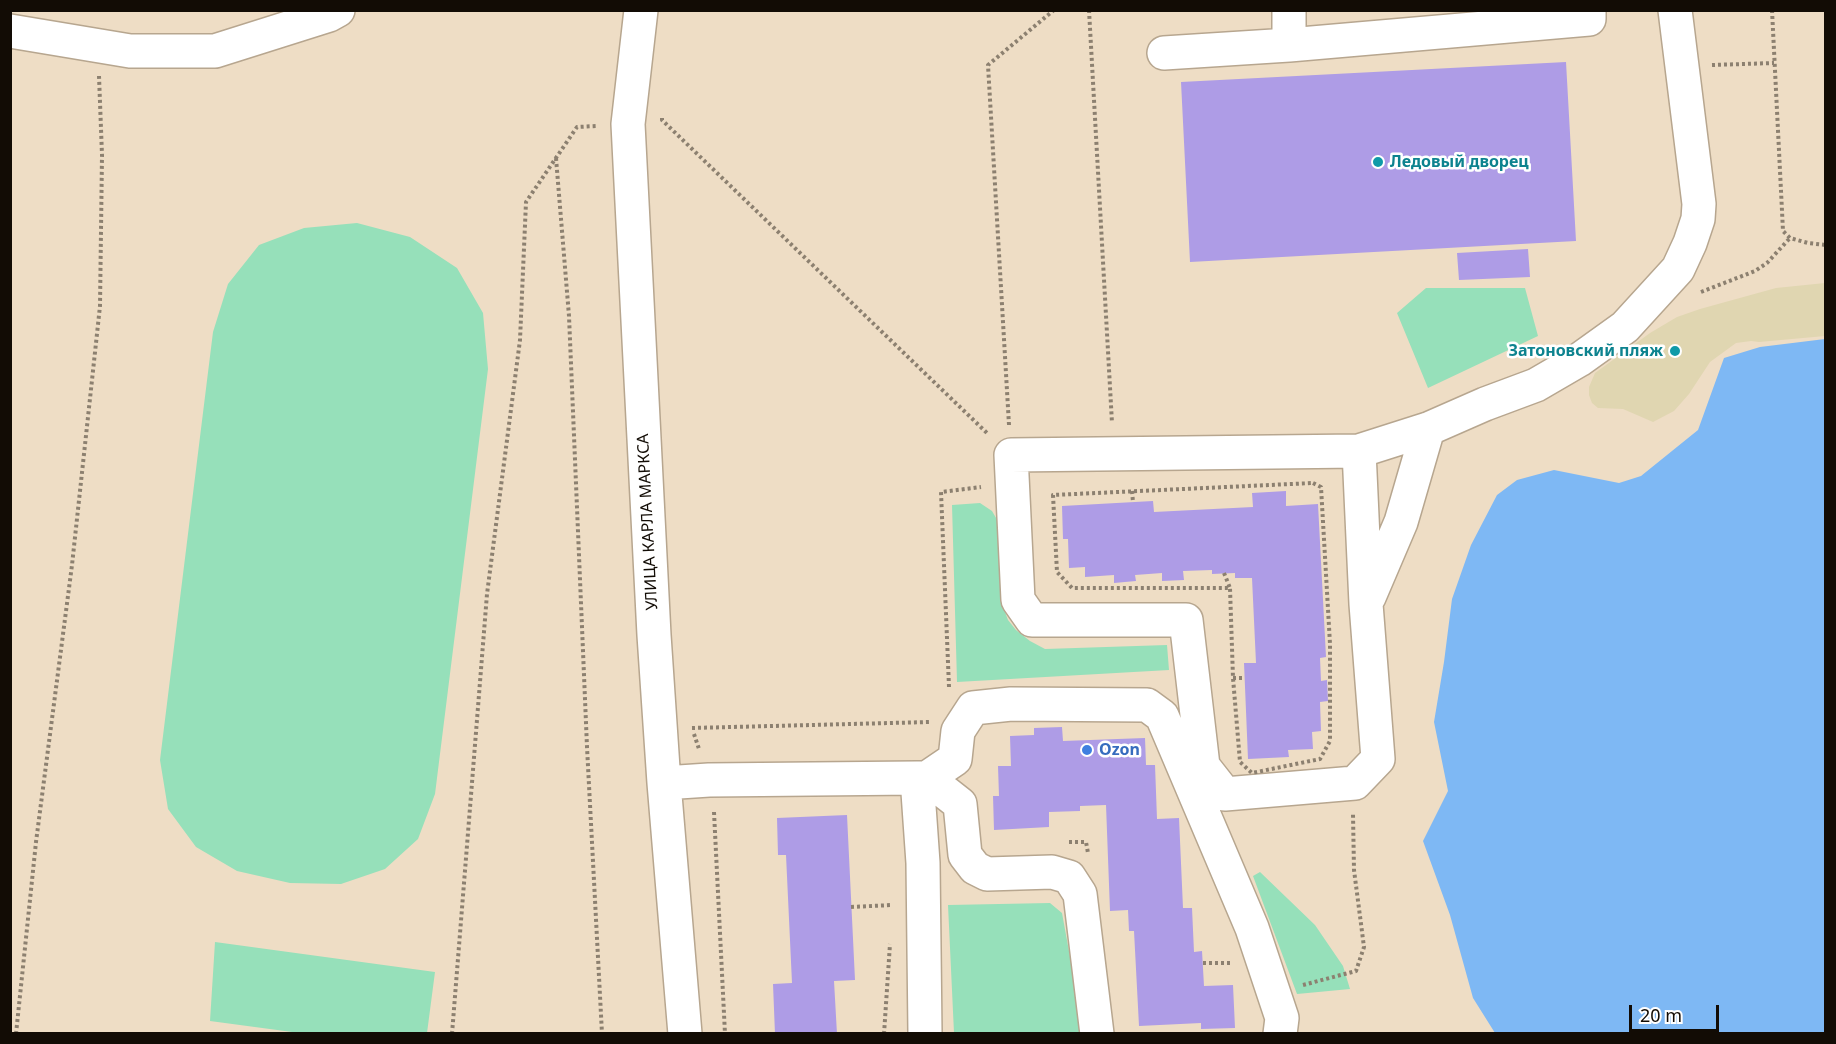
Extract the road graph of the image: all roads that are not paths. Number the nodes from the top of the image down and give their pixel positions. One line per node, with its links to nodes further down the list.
1 (338, 10): 6 (street)
2 (641, 10): 13 (street, УЛИЦА КАРЛА МАРКСА)
3 (1289, 10): 7 (street)
4 (1589, 10): 7 (street)
5 (1675, 10): 9 (street)
6 (10, 31)
7 (1288, 45): 8 (street)
8 (1164, 53)
9 (1428, 429): 10 (street); 11 (street)
10 (1359, 451): 11 (street); 11 (street)
11 (1366, 604)
12 (922, 778): 13 (street); 15 (street); 16 (street); 17 (street)
13 (663, 783): 14 (street, УЛИЦА КАРЛА МАРКСА)
14 (685, 1034)
15 (925, 1034)
16 (1097, 1034)
17 (1280, 1034)

